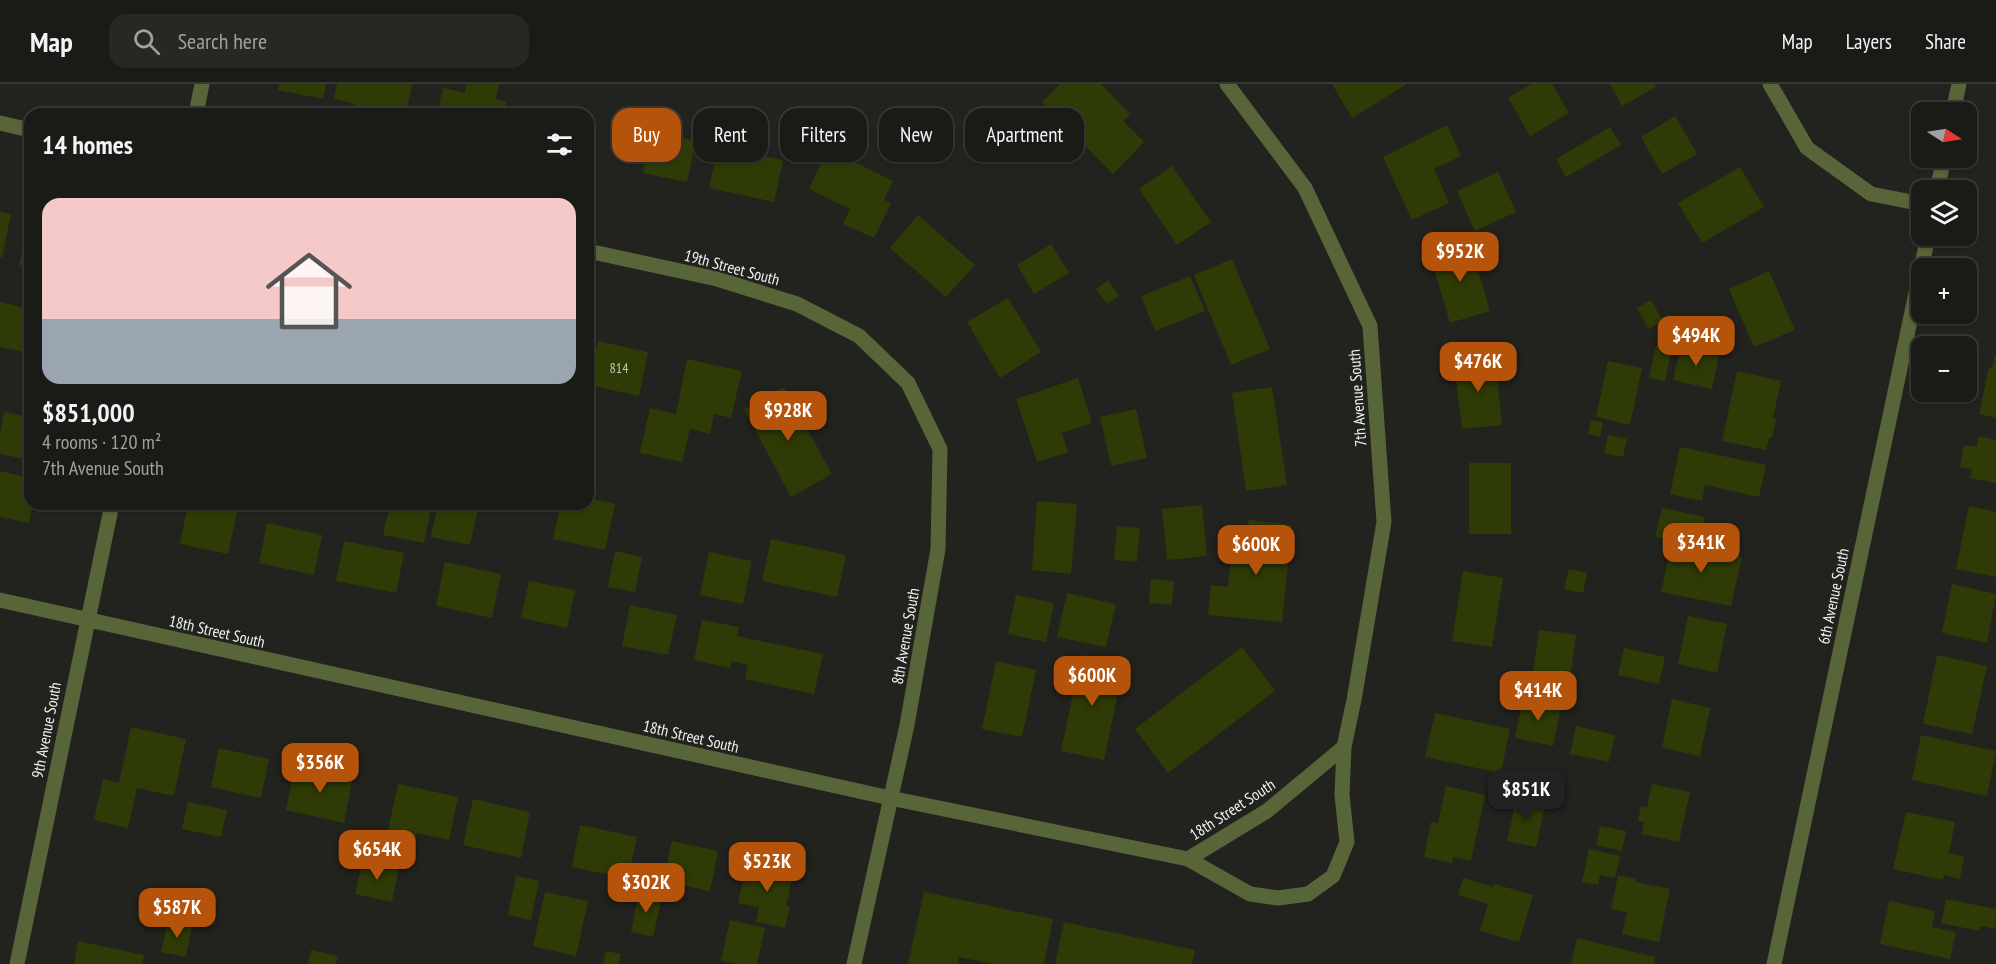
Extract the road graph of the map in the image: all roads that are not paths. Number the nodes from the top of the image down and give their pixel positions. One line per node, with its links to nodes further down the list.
1 (202, 84): 6 (street)
2 (1227, 84): 16 (street, 7th Avenue South)
3 (1770, 84): 9 (street)
4 (1959, 84): 5 (street)
5 (1955, 102)
6 (197, 108)
7 (0, 123): 8 (street)
8 (24, 129)
9 (1911, 202)
10 (1926, 246): 21 (street, 6th Avenue South)
11 (594, 252): 12 (street, 19th Street South)
12 (859, 336): 17 (street, 8th Avenue South)
13 (111, 510): 15 (street, 9th Avenue South)
14 (0, 600): 15 (street, 18th Street South)
15 (87, 619): 17 (street, 18th Street South); 19 (street, 9th Avenue South)
16 (1344, 747): 18 (street, 18th Street South); 18 (street, 7th Avenue South)
17 (890, 798): 18 (street, 18th Street South); 20 (street, 8th Avenue South)
18 (1188, 859)
19 (17, 964)
20 (854, 964)
21 (1774, 964)

